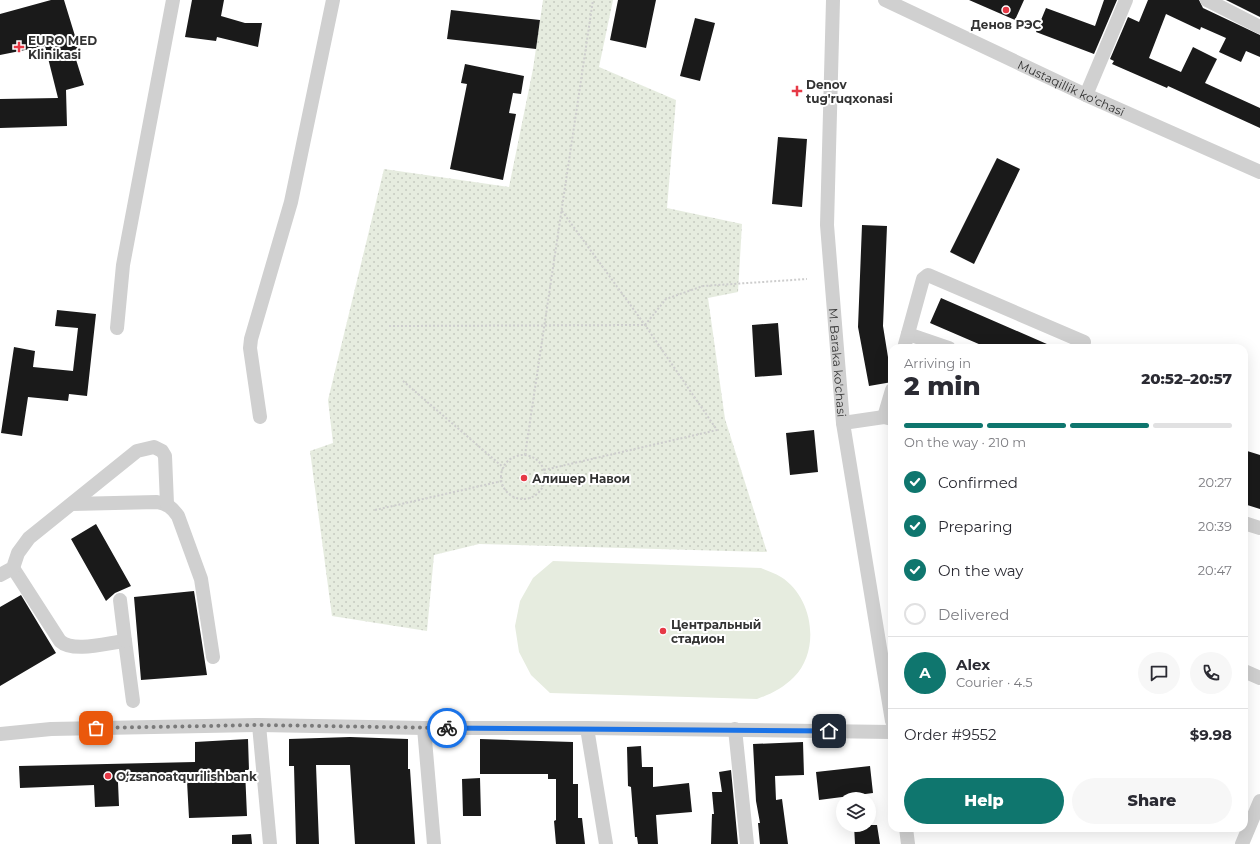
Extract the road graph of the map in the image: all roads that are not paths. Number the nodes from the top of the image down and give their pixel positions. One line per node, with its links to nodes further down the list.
1 (173, 0): 10 (street)
2 (333, 0): 15 (street)
3 (833, 0): 17 (street, M. Baraka ko'chasi)
4 (885, 0): 8 (street, Mustaqillik ko‘chasi)
5 (1126, 0): 8 (street)
6 (1207, 0): 7 (street)
7 (1260, 27)
8 (1086, 95): 9 (street, Mustaqillik ko‘chasi)
9 (1260, 172)
10 (117, 328)
11 (908, 334): 12 (street); 13 (street); 14 (street)
12 (1084, 342)
13 (905, 344)
14 (937, 344)
15 (260, 417)
16 (888, 418): 17 (street)
17 (843, 423): 29 (street, M. Baraka ko'chasi)
18 (72, 504): 19 (street); 19 (street); 22 (street)
19 (167, 504): 26 (street)
20 (1248, 525): 21 (street)
21 (1260, 528)
22 (13, 568): 23 (street); 25 (street)
23 (0, 575)
24 (120, 600): 25 (street)
25 (125, 641): 30 (street)
26 (213, 657)
27 (1248, 673): 28 (street)
28 (1260, 678)
29 (888, 697)
30 (133, 701)
31 (259, 725): 32 (street); 36 (street); 41 (street)
32 (424, 728): 33 (street); 42 (street)
33 (586, 728): 34 (street); 43 (street)
34 (735, 729): 35 (street); 44 (street)
35 (888, 732)
36 (0, 734)
37 (1260, 801): 38 (street)
38 (1248, 830)
39 (906, 832): 45 (street)
40 (1247, 832): 46 (street)
41 (270, 844)
42 (434, 844)
43 (606, 844)
44 (747, 844)
45 (908, 844)
46 (1242, 844)

